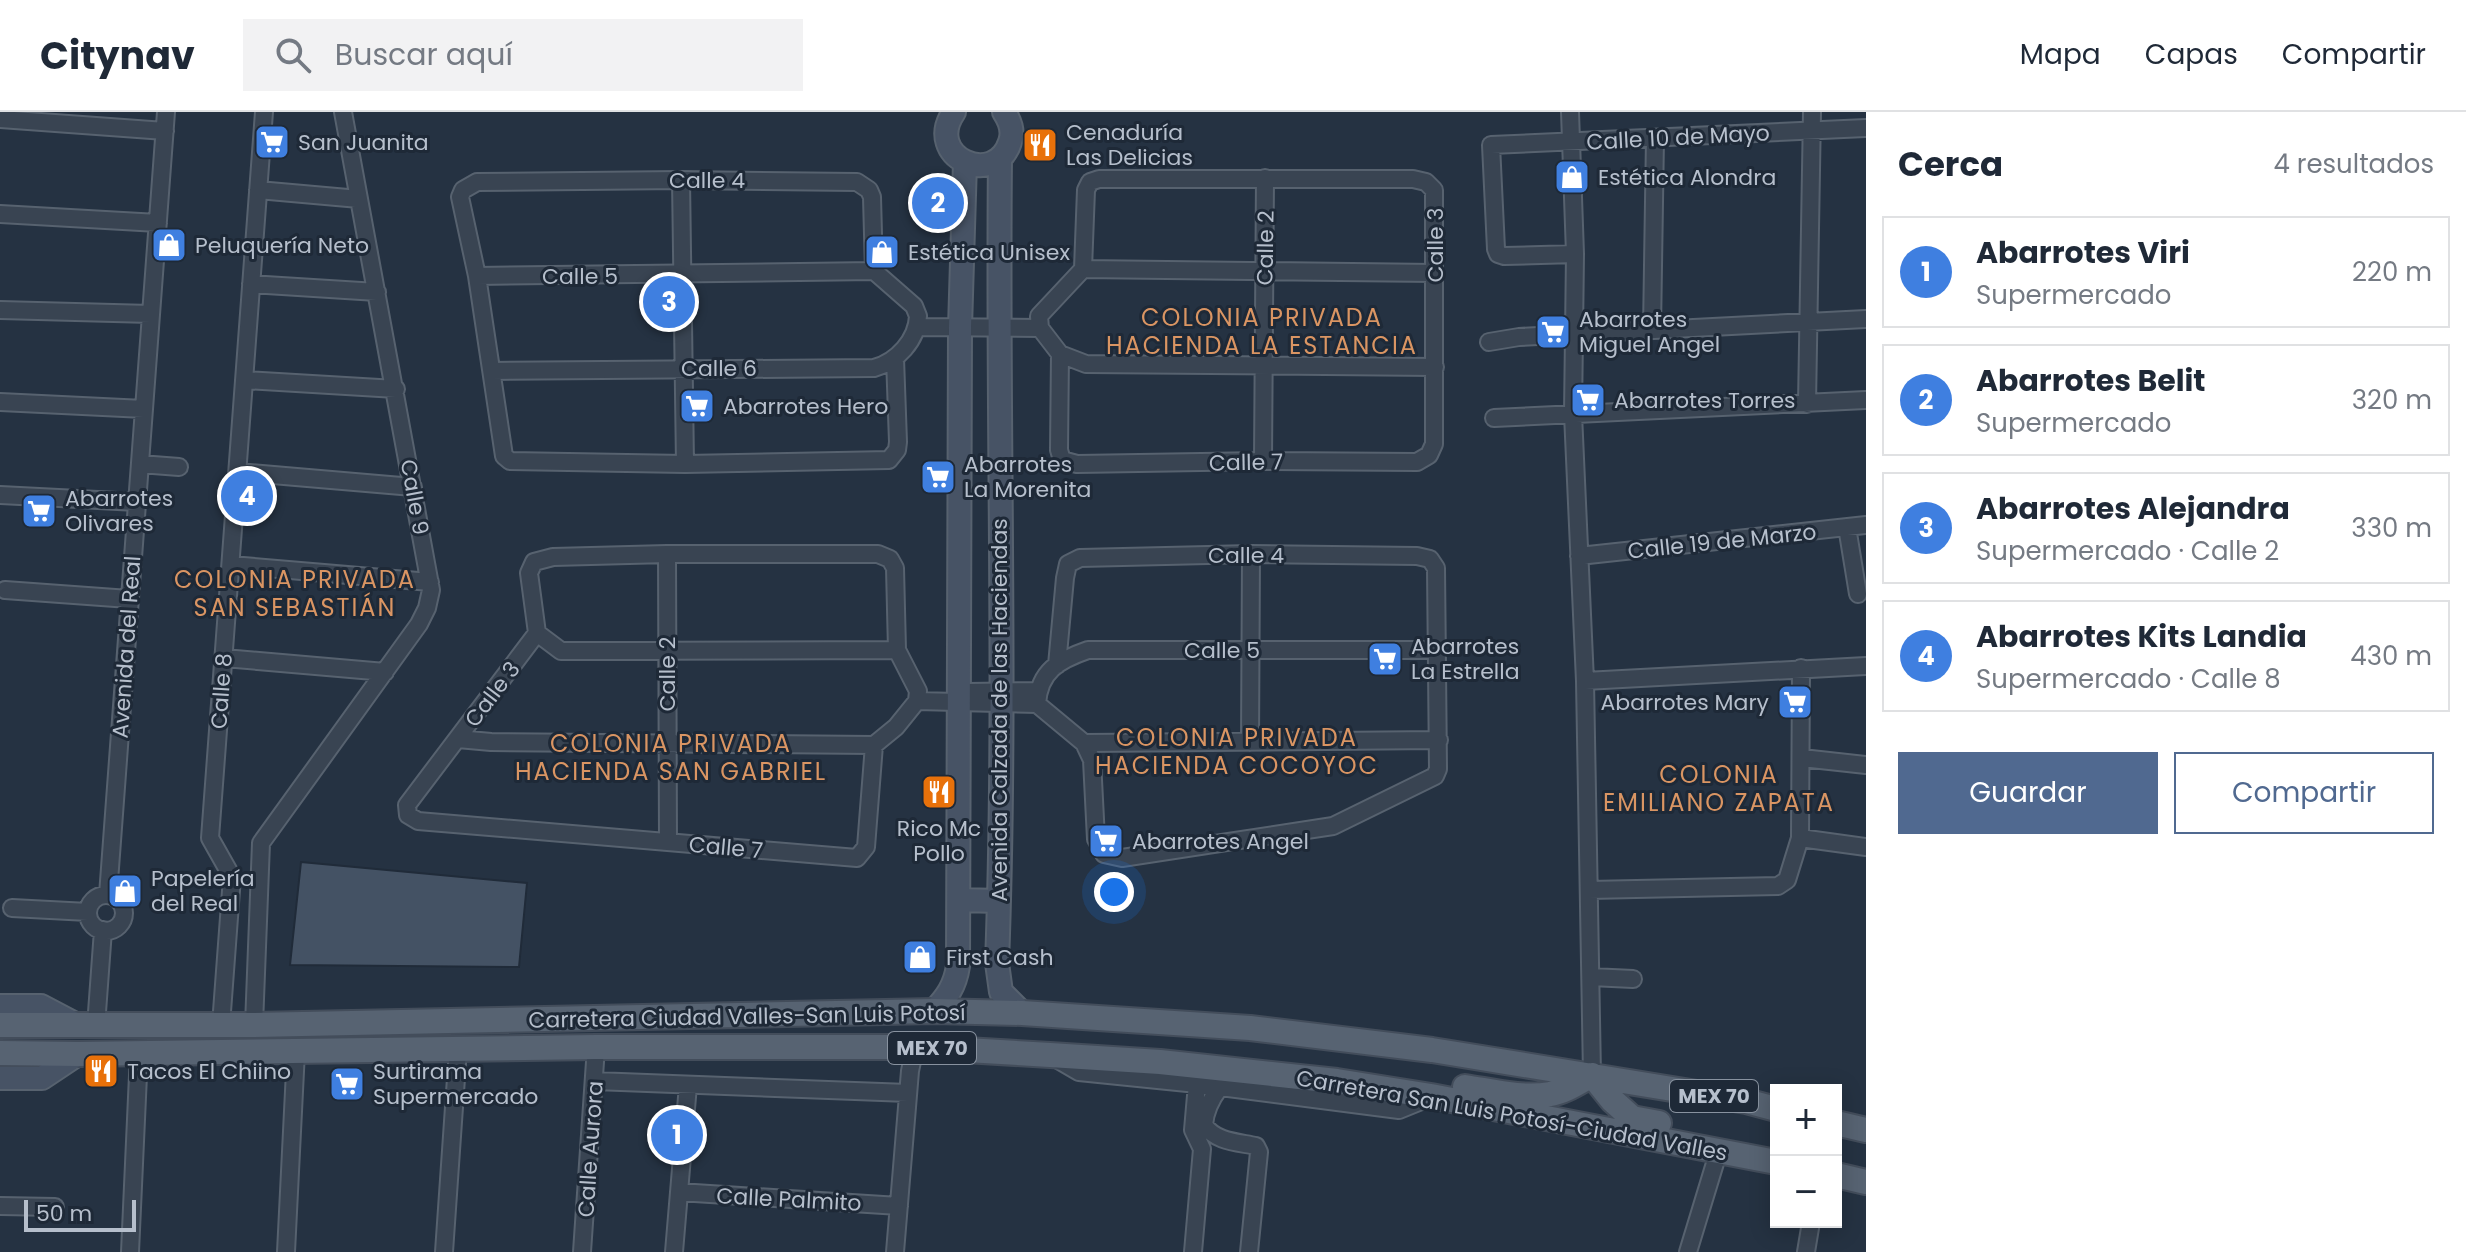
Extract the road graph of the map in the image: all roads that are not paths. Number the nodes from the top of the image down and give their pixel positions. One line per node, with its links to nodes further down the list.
1 (166, 112): 10 (street, Avenida del Real)
2 (264, 112): 18 (street, Calle 8)
3 (343, 112): 19 (street, Calle 9)
4 (954, 112): 15 (street)
5 (1004, 112): 14 (street, Avenida Calzada de las Haciendas)
6 (1570, 112): 13 (street)
7 (1812, 112): 11 (street)
8 (0, 119): 10 (street)
9 (1866, 128): 11 (street, Calle 10 de Mayo)
10 (165, 131): 21 (street, Avenida del Real)
11 (1813, 131): 12 (street, Calle 10 de Mayo); 36 (street)
12 (1655, 138): 13 (street, Calle 10 de Mayo); 39 (street)
13 (1573, 142): 22 (street); 22 (street, Calle 10 de Mayo)
14 (1000, 158): 15 (street); 38 (street, Avenida Calzada de las Haciendas)
15 (965, 162): 37 (street, Avenida Calzada de las Haciendas)
16 (1265, 178): 23 (street); 25 (street, Calle 2); 26 (street, Calle 3)
17 (681, 180): 24 (street, Calle 4); 27 (street); 28 (street, Calle 4)
18 (258, 190): 19 (street); 29 (street, Calle 8)
19 (359, 199): 30 (street, Calle 9)
20 (0, 214): 21 (street)
21 (158, 223): 32 (street, Avenida del Real)
22 (1575, 254): 40 (street)
23 (1083, 269): 25 (street); 35 (street)
24 (874, 271): 27 (street, Calle 5); 34 (street)
25 (1264, 272): 26 (street); 44 (street, Calle 2)
26 (1435, 273): 45 (street, Calle 3)
27 (682, 275): 28 (street, Calle 5); 46 (street)
28 (477, 276): 47 (street)
29 (251, 284): 30 (street); 48 (street, Calle 8)
30 (377, 292): 49 (street, Calle 9)
31 (0, 310): 32 (street)
32 (151, 314): 53 (street, Avenida del Real)
33 (1866, 319): 36 (street)
34 (918, 321): 37 (street); 43 (street)
35 (1040, 322): 38 (street); 42 (street)
36 (1809, 322): 39 (street); 52 (street)
37 (961, 323): 38 (street); 87 (street, Avenida Calzada de las Haciendas)
38 (998, 323): 88 (street, Avenida Calzada de las Haciendas)
39 (1652, 330): 40 (street)
40 (1573, 334): 41 (street); 54 (street)
41 (1489, 342)
42 (1060, 354): 44 (street); 57 (street, Calle 7)
43 (895, 358): 46 (street, Calle 6); 59 (street)
44 (1264, 367): 45 (street); 57 (street, Calle 2)
45 (1435, 367): 56 (street, Calle 3)
46 (683, 368): 47 (street, Calle 6); 59 (street)
47 (492, 371): 59 (street)
48 (244, 380): 49 (street); 61 (street, Calle 8)
49 (396, 389): 62 (street, Calle 9)
50 (1866, 400): 52 (street)
51 (0, 402): 53 (street)
52 (1807, 404): 54 (street)
53 (144, 409): 58 (street, Avenida del Real)
54 (1573, 414): 55 (street); 69 (street)
55 (1494, 418)
56 (1429, 455): 57 (street, Calle 7)
57 (1263, 461)
58 (140, 464): 60 (street); 64 (street, Avenida del Real)
59 (685, 464)
60 (179, 467)
61 (238, 472): 62 (street); 70 (street, Calle 8)
62 (413, 487): 71 (street, Calle 9)
63 (0, 495): 64 (street)
64 (137, 502): 74 (street, Avenida del Real)
65 (1866, 525): 66 (street, Calle 19 de Marzo)
66 (1847, 527): 69 (street, Calle 19 de Marzo); 73 (street)
67 (667, 554): 75 (street); 77 (street); 79 (street, Calle 2)
68 (1251, 554): 76 (street); 78 (street, Calle 4); 81 (street, Calle 4)
69 (1579, 556): 85 (street)
70 (231, 565): 71 (street); 80 (street, Calle 8)
71 (430, 582): 84 (street, Calle 9)
72 (5, 590): 74 (street)
73 (1858, 594)
74 (129, 599): 105 (street, Avenida del Real)
75 (537, 633): 79 (street); 90 (street, Calle 3)
76 (1251, 649): 78 (street, Calle 5); 81 (street, Calle 5); 92 (street)
77 (897, 650): 79 (street); 86 (street)
78 (1436, 650): 91 (street)
79 (667, 651): 93 (street, Calle 2)
80 (224, 658): 84 (street); 102 (street, Calle 8)
81 (1057, 665): 89 (street)
82 (1866, 666): 83 (street)
83 (1801, 668): 85 (street); 96 (street)
84 (385, 672): 103 (street, Calle 9)
85 (1585, 681): 104 (street)
86 (918, 696): 87 (street); 95 (street)
87 (958, 697): 88 (street); 106 (street, Avenida Calzada de las Haciendas)
88 (1001, 698): 89 (street); 107 (street, Avenida Calzada de las Haciendas)
89 (1037, 698): 94 (street)
90 (458, 739): 93 (street); 98 (street, Calle 3)
91 (1439, 740): 92 (street); 94 (street)
92 (1250, 742): 94 (street)
93 (667, 743): 95 (street); 100 (street, Calle 2)
94 (1084, 743)
95 (874, 745): 100 (street, Calle 7)
96 (1802, 758): 97 (street); 99 (street)
97 (1866, 765)
98 (408, 815): 100 (street, Calle 7)
99 (1800, 838): 101 (street); 104 (street)
100 (668, 842)
101 (1866, 847)
102 (232, 877): 103 (street); 116 (street)
103 (259, 880): 117 (street, Calle 9)
104 (1589, 890): 111 (street)
105 (108, 895): 109 (street); 110 (street, Avenida del Real)
106 (959, 900): 107 (street); 114 (street, Avenida Calzada de las Haciendas)
107 (999, 901): 115 (street, Avenida Calzada de las Haciendas)
108 (12, 908): 109 (street)
109 (88, 912): 110 (street)
110 (103, 930): 118 (street)
111 (1591, 977): 112 (street); 127 (street)
112 (1633, 979)
113 (1, 1010): 118 (main road, Carretera Ciudad Valles-San Luis Potosí / MEX 70)
114 (934, 1011): 115 (main road, Carretera Ciudad Valles-San Luis Potosí / MEX 70); 117 (main road, Carretera Ciudad Valles-San Luis Potosí / MEX 70)
115 (1022, 1013): 127 (main road, Carretera Ciudad Valles-San Luis Potosí / MEX 70)
116 (221, 1025): 117 (main road, Carretera Ciudad Valles-San Luis Potosí / MEX 70); 118 (main road, Carretera Ciudad Valles-San Luis Potosí / MEX 70)
117 (254, 1025)
118 (87, 1026)
119 (596, 1047): 120 (main road, Carretera San Luis Potosí-Ciudad Valles / MEX 70); 121 (main road, Carretera San Luis Potosí-Ciudad Valles / MEX 70); 129 (street, Calle Aurora)
120 (915, 1047): 126 (main road, Carretera San Luis Potosí-Ciudad Valles / MEX 70); 134 (street)
121 (458, 1049): 122 (main road, Carretera San Luis Potosí-Ciudad Valles / MEX 70); 151 (street)
122 (296, 1051): 124 (main road, Carretera San Luis Potosí-Ciudad Valles / MEX 70); 150 (street)
123 (0, 1053): 125 (main road, Carretera San Luis Potosí-Ciudad Valles / MEX 70)
124 (139, 1053): 125 (main road, Carretera San Luis Potosí-Ciudad Valles / MEX 70); 149 (street)
125 (78, 1054): 128 (street)
126 (1050, 1055): 130 (main road, Carretera San Luis Potosí-Ciudad Valles / MEX 70); 131 (street)
127 (1592, 1075): 130 (main road); 136 (main road, Carretera Ciudad Valles-San Luis Potosí / MEX 70); 140 (main road)
128 (0, 1078)
129 (595, 1081): 132 (street); 152 (street, Calle Aurora)
130 (1337, 1081): 135 (main road, Carretera San Luis Potosí-Ciudad Valles / MEX 70)
131 (1197, 1084): 133 (street); 155 (street)
132 (688, 1085): 134 (street); 144 (street)
133 (1220, 1087): 135 (street); 156 (street)
134 (908, 1093): 146 (street)
135 (1431, 1096): 139 (main road, Carretera San Luis Potosí-Ciudad Valles / MEX 70)
136 (1770, 1108)
137 (1842, 1124): 138 (main road)
138 (1866, 1130)
139 (1719, 1150): 141 (main road, Carretera San Luis Potosí-Ciudad Valles / MEX 70); 157 (street)
140 (1770, 1152)
141 (1770, 1161)
142 (1842, 1176): 143 (main road)
143 (1866, 1182)
144 (679, 1192): 146 (street, Calle Palmito); 153 (street)
145 (0, 1206): 147 (street)
146 (899, 1206): 154 (street)
147 (55, 1207)
148 (1810, 1228): 158 (street)
149 (130, 1252)
150 (286, 1252)
151 (444, 1252)
152 (582, 1252)
153 (674, 1252)
154 (895, 1252)
155 (1193, 1252)
156 (1249, 1252)
157 (1688, 1252)
158 (1806, 1252)

